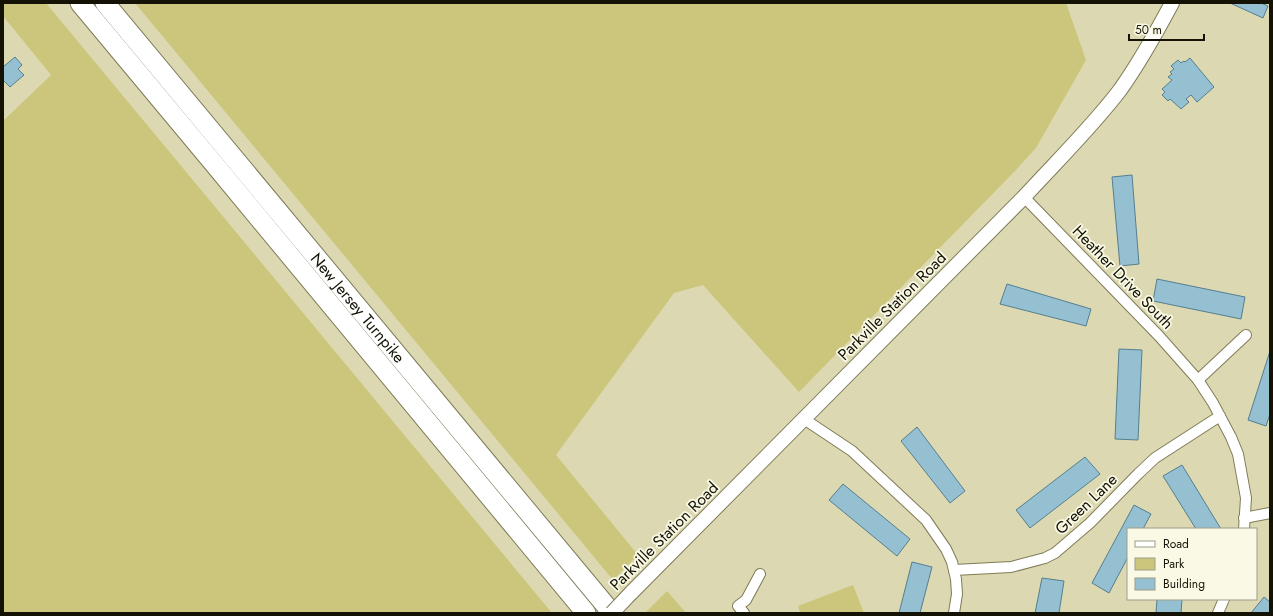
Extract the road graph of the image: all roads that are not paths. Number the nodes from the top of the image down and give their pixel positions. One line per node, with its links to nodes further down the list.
1 (80, 3): 15 (highway, New Jersey Turnpike)
2 (105, 3): 16 (highway, New Jersey Turnpike)
3 (1172, 3): 4 (main road, Parkville Station Road)
4 (1024, 197): 6 (street, Heather Drive South); 8 (main road, Parkville Station Road)
5 (1246, 335): 6 (street)
6 (1198, 380): 7 (street, Heather Drive South)
7 (1220, 416): 10 (street, Heather Drive South); 12 (street, Green Lane)
8 (804, 419): 12 (street); 16 (main road, Parkville Station Road, bridge)
9 (1270, 513): 10 (street)
10 (1244, 518): 11 (street, Heather Drive South)
11 (1244, 528)
12 (954, 570): 18 (street)
13 (760, 574): 17 (street)
14 (1224, 600): 19 (street)
15 (586, 613)
16 (612, 613)
17 (744, 613)
18 (954, 613)
19 (1218, 613)

